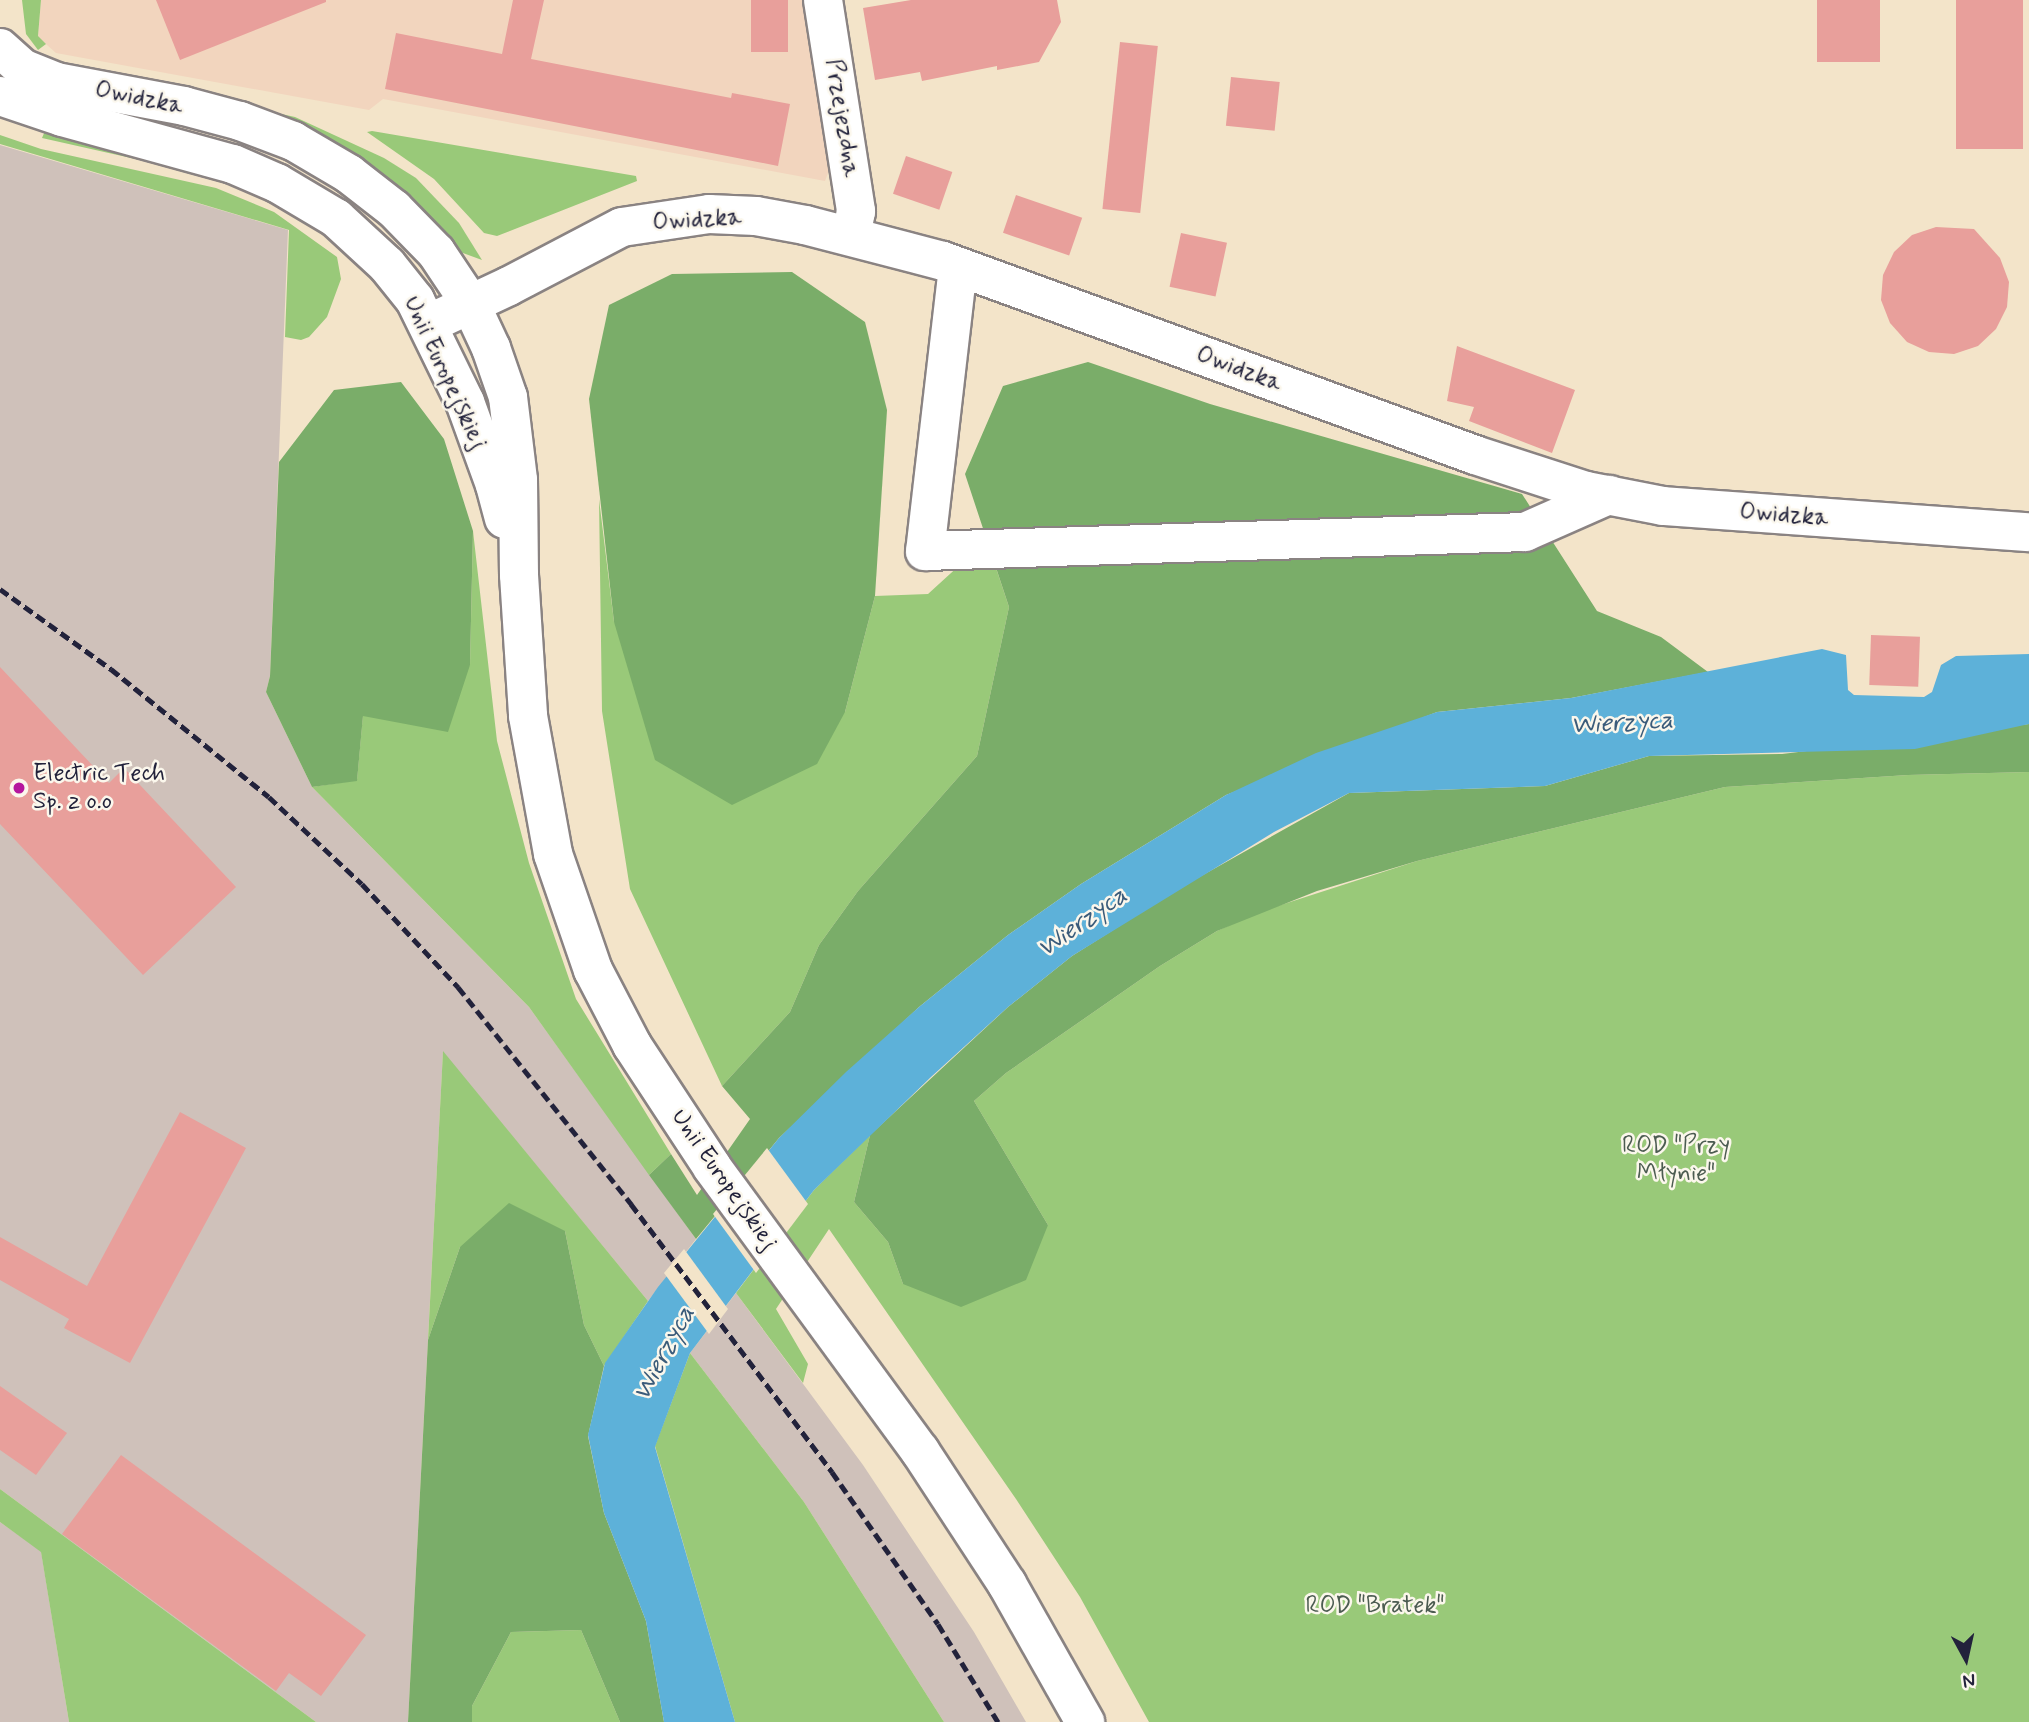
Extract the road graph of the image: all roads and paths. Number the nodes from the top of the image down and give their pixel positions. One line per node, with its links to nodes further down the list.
1 (823, 0): 4 (main road, Przejezdna)
2 (0, 48): 6 (main road, Owidzka)
3 (0, 96): 7 (main road, Unii Europejskiej)
4 (851, 236): 5 (main road, Owidzka); 6 (main road, Owidzka)
5 (958, 267): 8 (main road, Owidzka); 8 (main road)
6 (470, 303): 7 (main road, Owidzka); 10 (main road, Unii Europejskiej)
7 (428, 324): 10 (main road, Unii Europejskiej)
8 (1609, 495): 9 (main road, Owidzka)
9 (2029, 532)
10 (519, 575): 11 (main road, Unii Europejskiej)
11 (1085, 1722)

